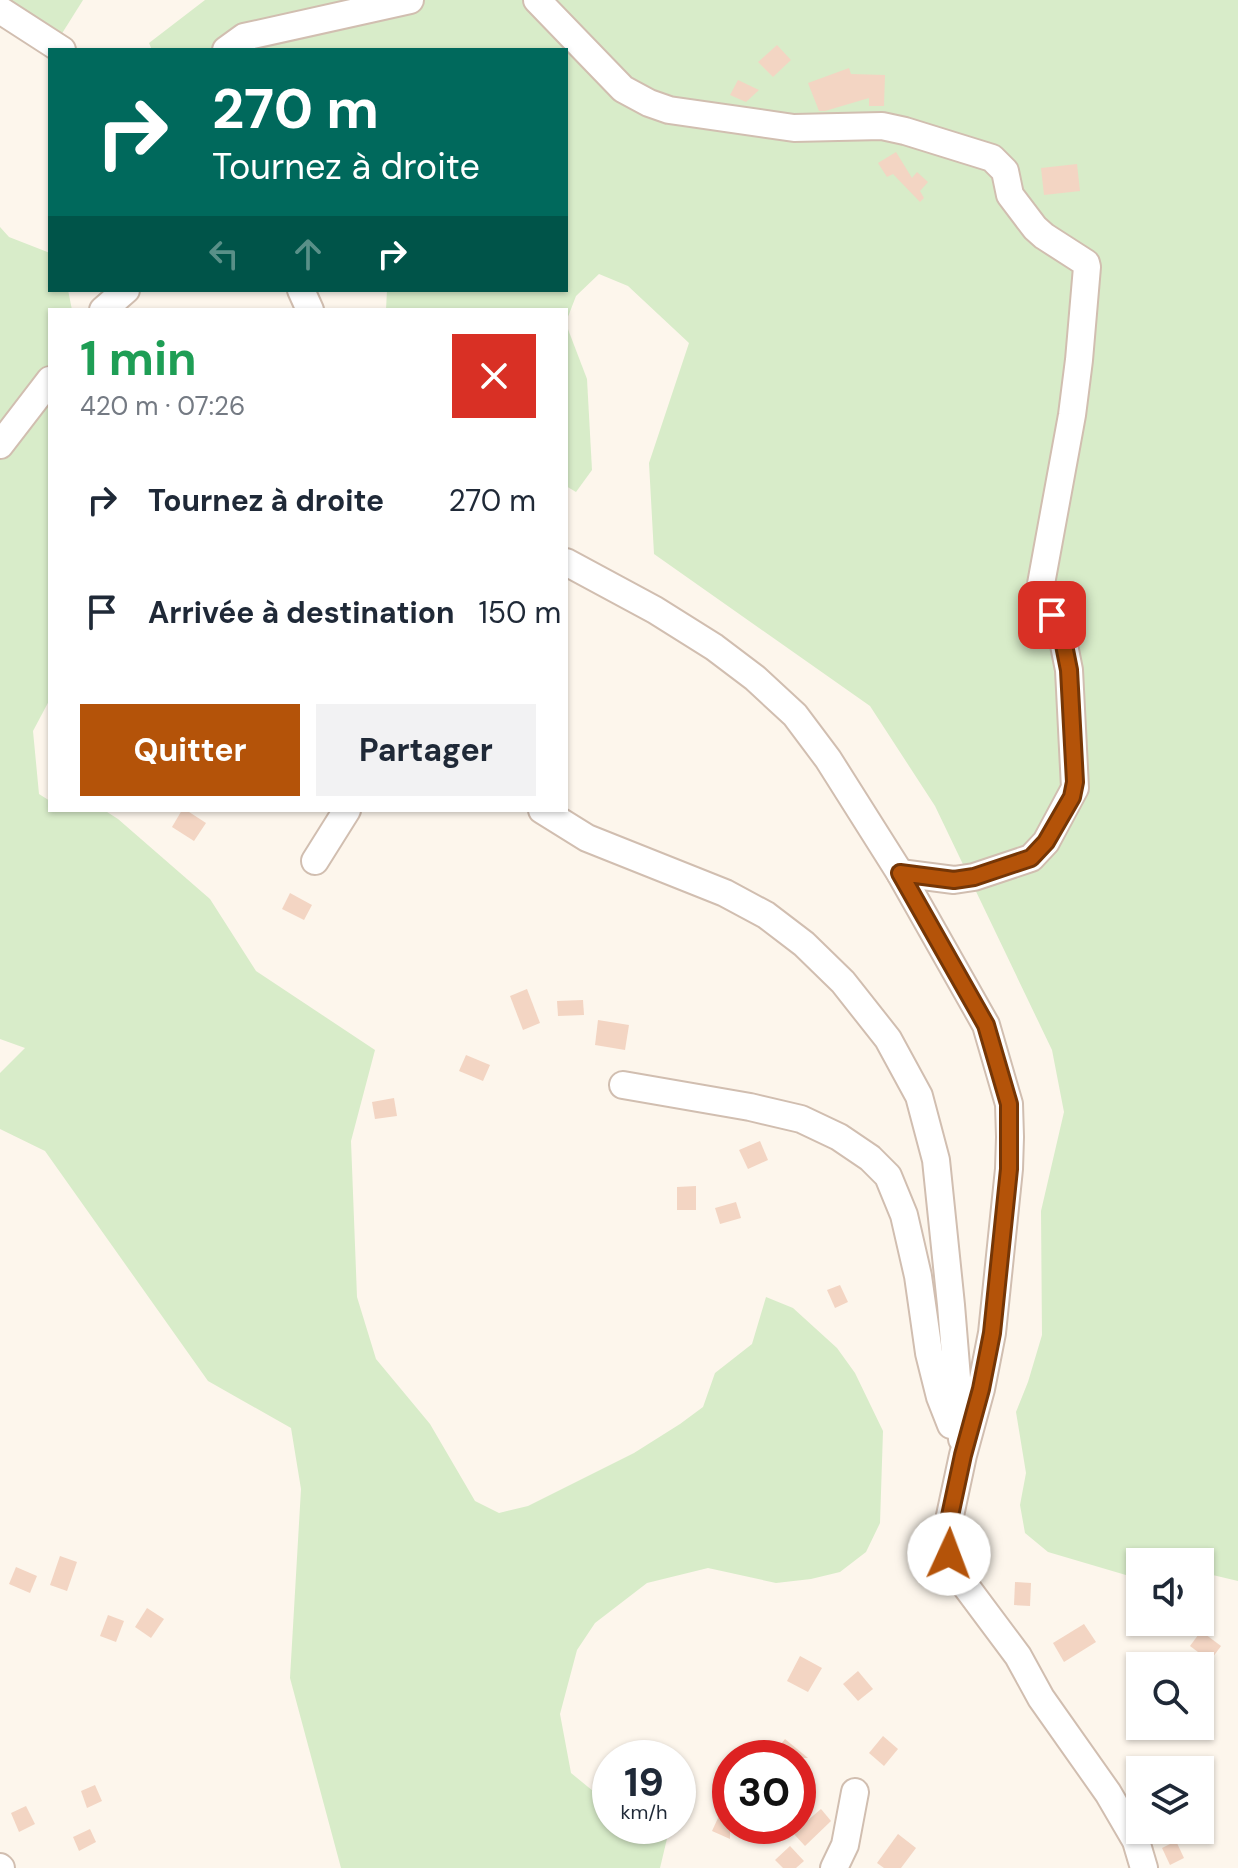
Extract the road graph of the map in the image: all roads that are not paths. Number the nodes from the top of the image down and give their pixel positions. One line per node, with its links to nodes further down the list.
1 (410, 0): 5 (street)
2 (537, 0): 14 (street)
3 (0, 10): 4 (street)
4 (59, 48)
5 (229, 48)
6 (124, 292): 7 (street)
7 (105, 308)
8 (48, 383): 9 (street)
9 (0, 445)
10 (568, 563): 14 (street)
11 (346, 812): 13 (street)
12 (545, 812): 16 (street)
13 (315, 861)
14 (900, 873): 16 (street)
15 (623, 1085): 16 (street)
16 (963, 1455): 19 (street)
17 (855, 1792): 18 (street)
18 (834, 1868)
19 (1144, 1868)

